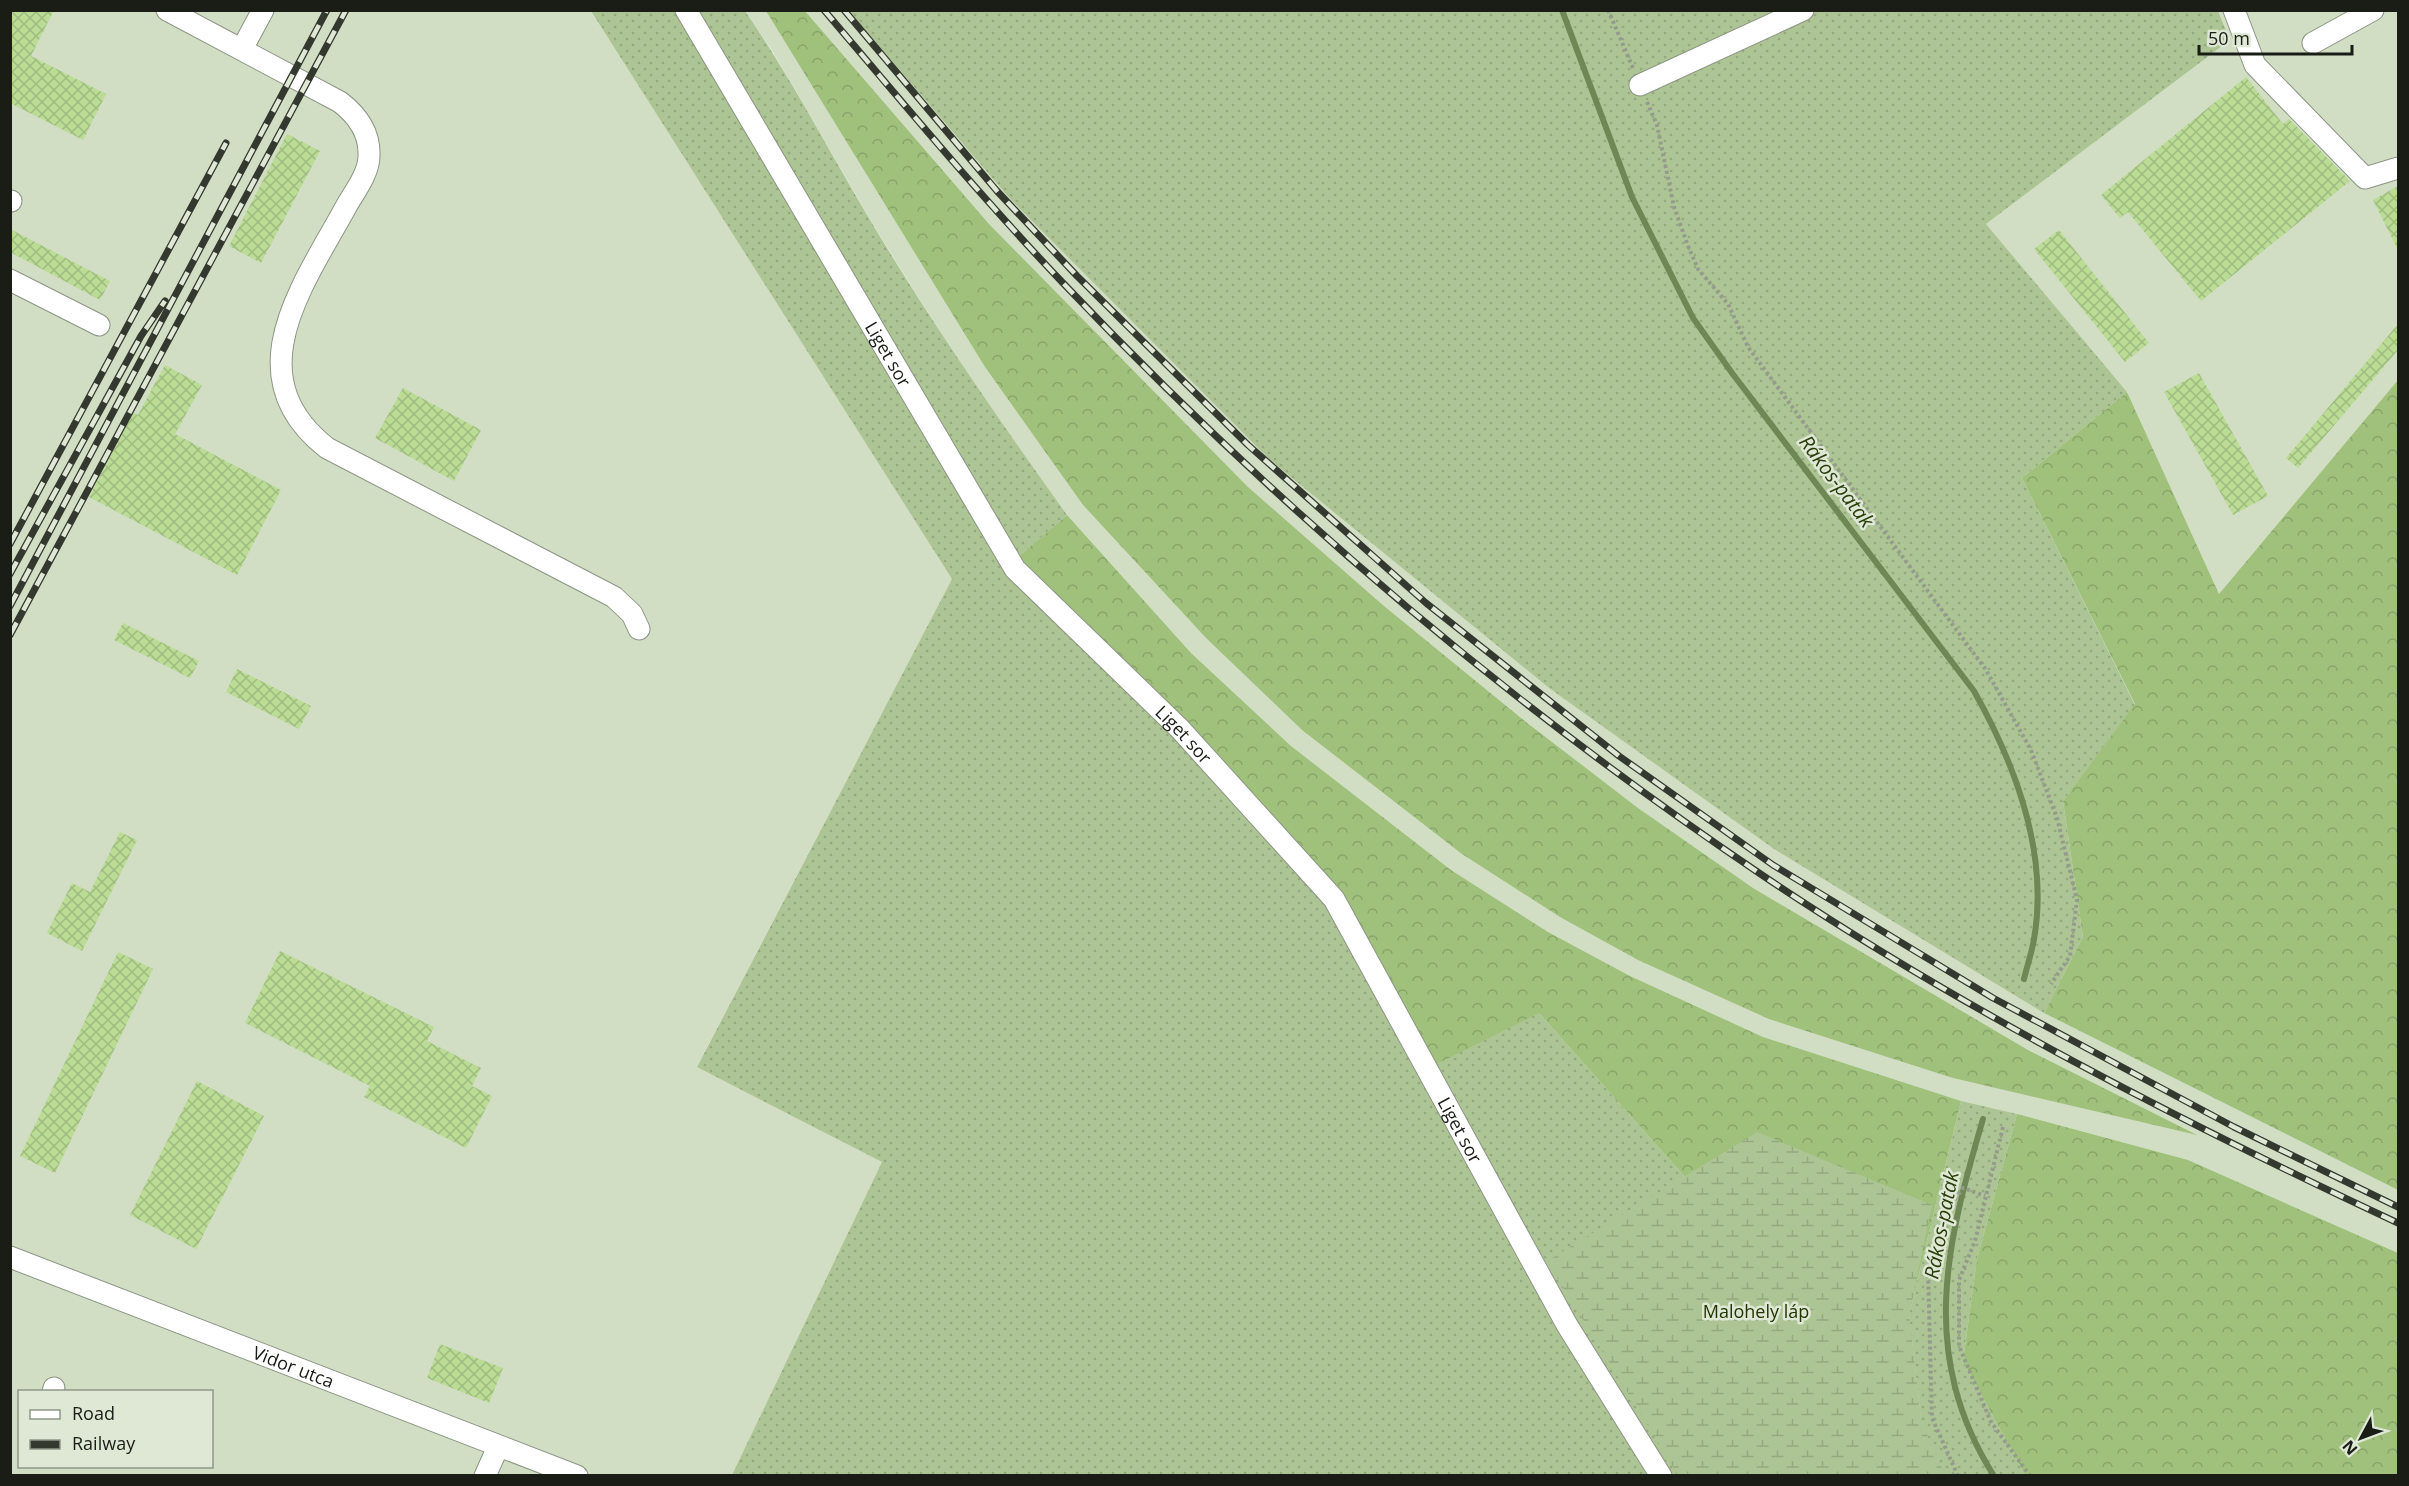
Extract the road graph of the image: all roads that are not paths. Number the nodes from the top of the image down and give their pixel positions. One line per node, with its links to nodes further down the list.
1 (167, 10): 8 (street)
2 (263, 10): 8 (street)
3 (686, 10): 18 (street, Liget sor)
4 (1803, 10): 9 (street)
5 (2234, 10): 10 (street)
6 (2373, 10): 7 (street)
7 (2313, 43)
8 (242, 49): 13 (street)
9 (1640, 85)
10 (2398, 168)
11 (10, 280): 12 (street)
12 (99, 325)
13 (639, 629)
14 (10, 1257): 15 (street, Vidor utca)
15 (498, 1447): 16 (street); 17 (street, Vidor utca)
16 (485, 1476)
17 (577, 1476)
18 (1661, 1476)

